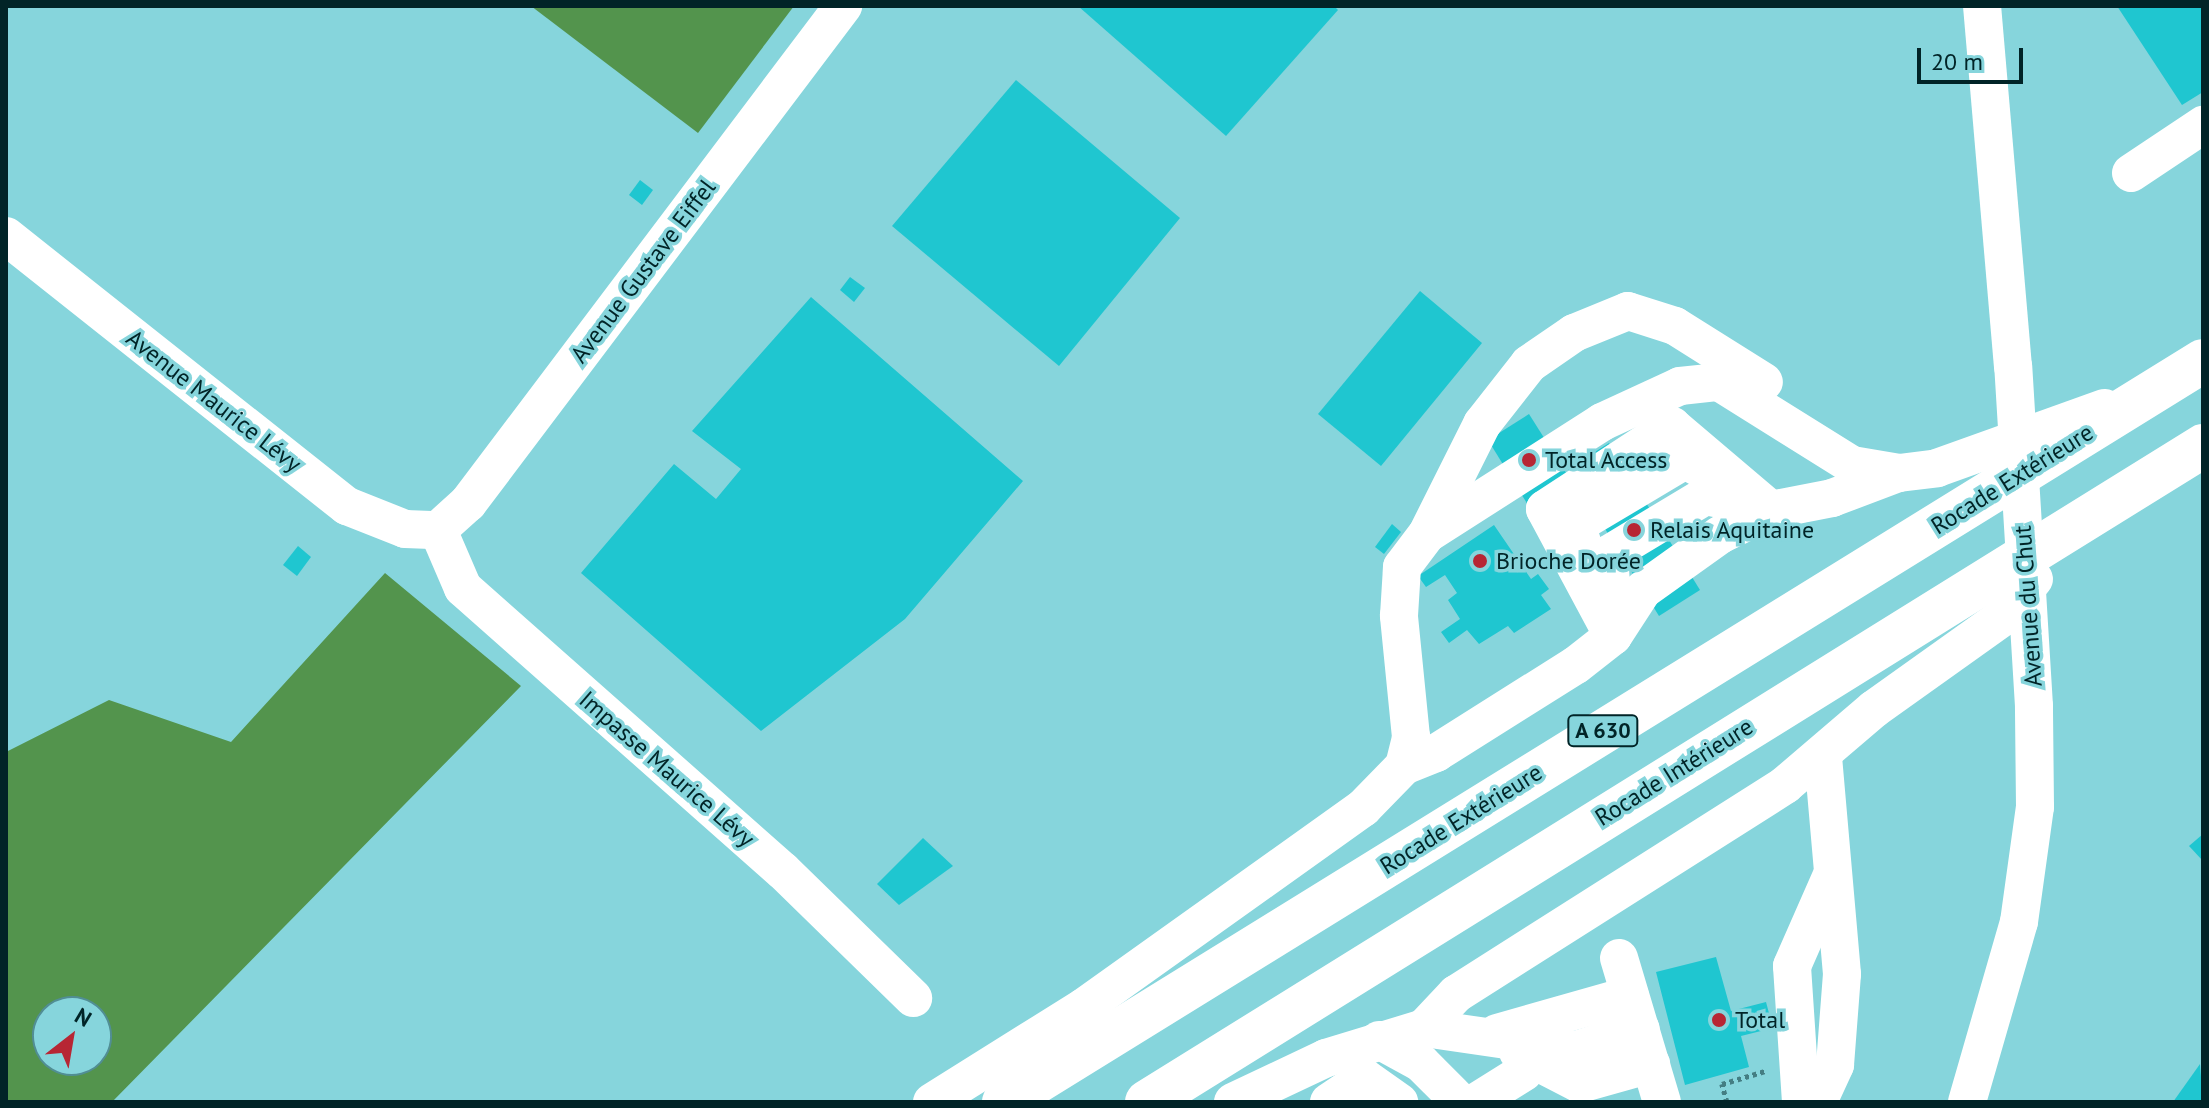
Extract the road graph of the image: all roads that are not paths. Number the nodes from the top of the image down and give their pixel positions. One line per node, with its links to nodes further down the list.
1 (843, 6): 12 (street, Avenue Gustave Eiffel)
2 (1982, 6): 37 (street, Avenue du Chut)
3 (2203, 125): 4 (street)
4 (2131, 173)
5 (6, 236): 12 (street, Avenue Maurice Lévy)
6 (2203, 361): 7 (highway, Rocade Extérieure / A 630)
7 (2160, 388): 9 (street); 26 (highway, Rocade Extérieure / A 630)
8 (2203, 446): 11 (highway, Rocade Intérieure)
9 (1899, 473): 10 (street); 13 (street); 13 (street)
10 (1771, 510): 14 (street); 14 (street); 14 (street)
11 (2080, 523): 15 (street); 27 (highway, Rocade Intérieure)
12 (438, 530): 19 (street, Impasse Maurice Lévy)
13 (1427, 534): 16 (street)
14 (1613, 636): 16 (street)
15 (1823, 757): 17 (street); 20 (street)
16 (1404, 766): 25 (street)
17 (1833, 872): 35 (street); 36 (street)
18 (1619, 958): 23 (street)
19 (913, 998)
20 (1424, 1028): 21 (street); 22 (street)
21 (1487, 1036): 23 (street); 24 (street)
22 (1379, 1040): 28 (street); 31 (street)
23 (1648, 1059): 34 (street)
24 (1524, 1072): 32 (street); 33 (street)
25 (932, 1102)
26 (1004, 1102)
27 (1147, 1102)
28 (1233, 1102)
29 (1329, 1102): 30 (street)
30 (1399, 1102)
31 (1460, 1102)
32 (1476, 1102)
33 (1556, 1102)
34 (1590, 1102)
35 (1801, 1102)
36 (1818, 1102)
37 (1967, 1102)

